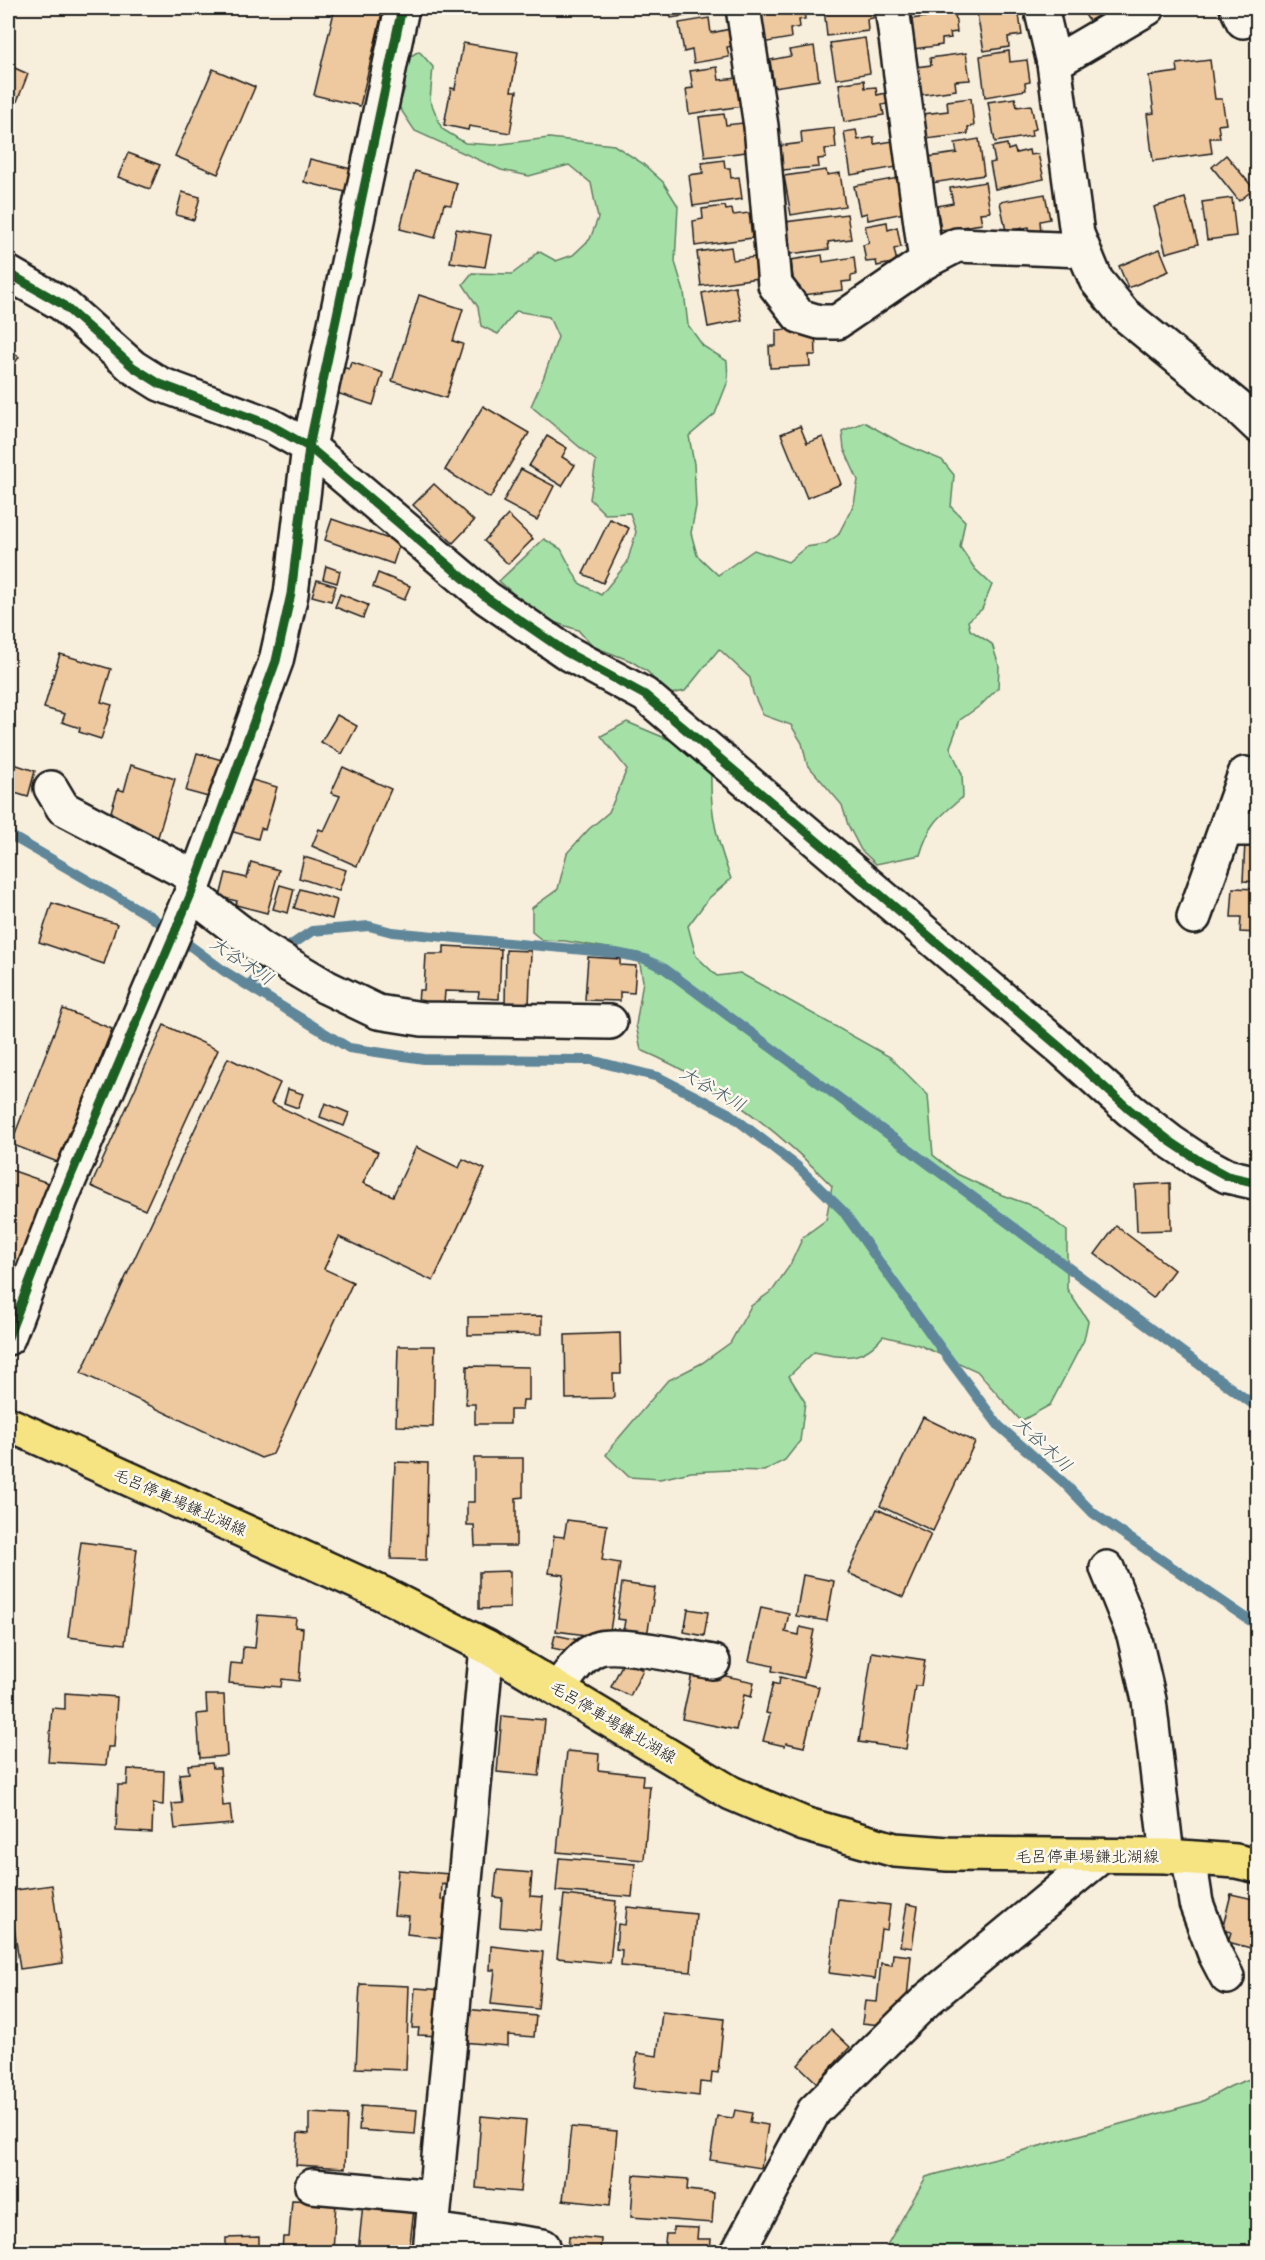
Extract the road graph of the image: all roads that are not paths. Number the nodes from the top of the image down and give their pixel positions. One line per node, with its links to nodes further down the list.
1 (402, 8): 11 (street)
2 (743, 8): 8 (street)
3 (892, 8): 8 (street)
4 (1041, 8): 6 (street)
5 (1148, 8): 6 (street)
6 (1054, 63): 7 (street)
7 (1082, 250): 8 (street); 10 (street)
8 (926, 261)
9 (8, 273): 11 (street)
10 (1257, 426)
11 (309, 447): 15 (street); 18 (street)
12 (1245, 774): 14 (street)
13 (51, 788): 15 (street)
14 (1242, 829): 16 (street)
15 (190, 896): 17 (street); 19 (street)
16 (1194, 917)
17 (610, 1022)
18 (1257, 1183)
19 (8, 1338)
20 (8, 1424): 22 (main road, 毛呂停車場鎌北湖線)
21 (1107, 1568): 26 (street)
22 (487, 1647): 24 (main road, 毛呂停車場鎌北湖線); 30 (street)
23 (714, 1662): 24 (street)
24 (558, 1689): 25 (main road, 毛呂停車場鎌北湖線)
25 (1101, 1856): 26 (main road, 毛呂停車場鎌北湖線); 33 (street)
26 (1178, 1857): 27 (main road, 毛呂停車場鎌北湖線); 28 (street)
27 (1257, 1866)
28 (1227, 1977)
29 (312, 2186): 30 (street)
30 (435, 2197): 31 (street)
31 (431, 2241): 32 (street)
32 (543, 2246)
33 (738, 2253)

